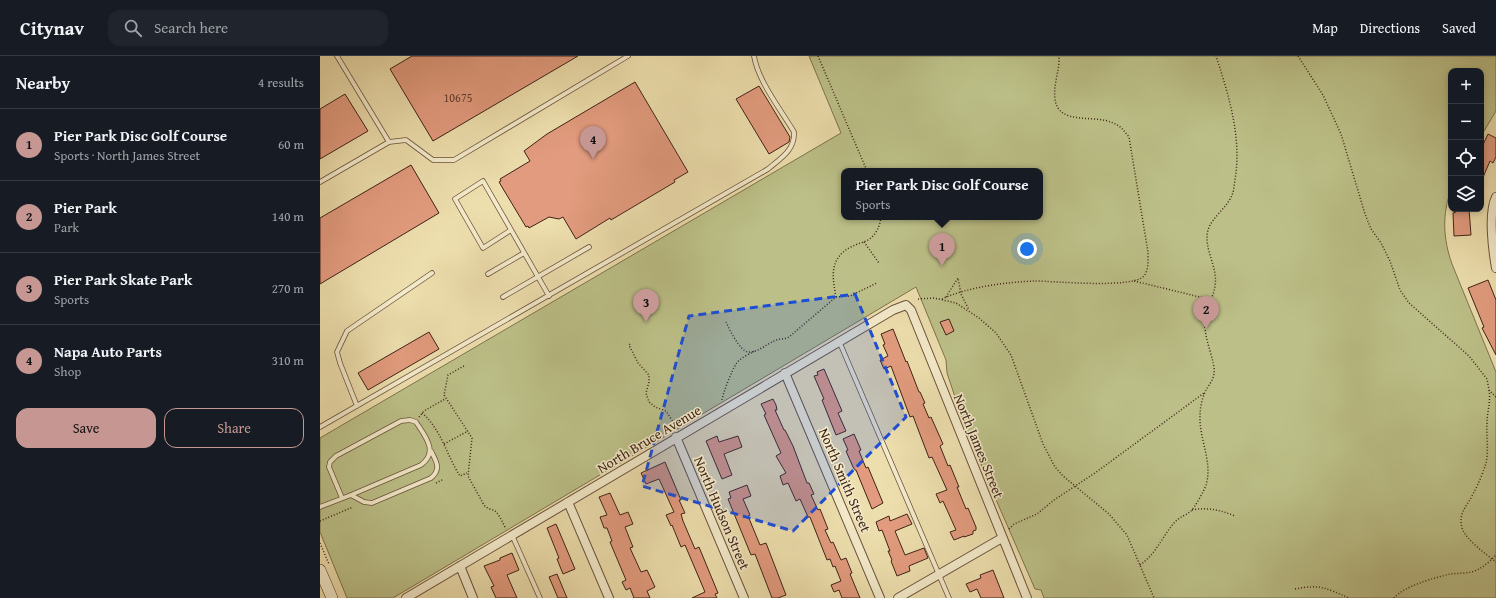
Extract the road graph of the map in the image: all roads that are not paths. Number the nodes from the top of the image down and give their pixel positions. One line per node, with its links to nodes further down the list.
1 (337, 56): 4 (lane)
2 (628, 56): 4 (lane)
3 (754, 56): 14 (lane)
4 (389, 142): 5 (lane)
5 (320, 182)
6 (1496, 197): 10 (street)
7 (511, 230): 7 (lane); 9 (lane)
8 (589, 248): 13 (lane)
9 (524, 253): 12 (lane); 13 (lane)
10 (1496, 268)
11 (432, 273): 19 (lane)
12 (488, 274)
13 (538, 276): 14 (lane); 15 (lane)
14 (549, 296): 19 (lane)
15 (503, 297)
16 (906, 305): 17 (street, North Bruce Avenue); 28 (street, North James Street)
17 (839, 341): 18 (street, North Bruce Avenue); 31 (lane)
18 (785, 373): 21 (street, North Bruce Avenue); 38 (street, North Smith Street)
19 (357, 406): 20 (lane)
20 (320, 428)
21 (678, 436): 25 (street, North Bruce Avenue); 37 (street, North Hudson Street)
22 (430, 449): 23 (lane); 23 (lane); 24 (lane)
23 (351, 495): 24 (lane)
24 (342, 498): 26 (lane)
25 (568, 502): 27 (street, North Bruce Avenue); 36 (street)
26 (320, 508)
27 (511, 535): 29 (street, North Bruce Avenue); 35 (lane)
28 (1002, 538): 31 (street); 41 (street, North James Street)
29 (460, 566): 33 (street, North Bruce Avenue); 34 (street)
30 (320, 570): 32 (main road)
31 (939, 574): 39 (street); 40 (lane)
32 (332, 598)
33 (406, 598)
34 (473, 598)
35 (540, 598)
36 (609, 598)
37 (744, 598)
38 (880, 598)
39 (898, 598)
40 (949, 598)
41 (1027, 598)

